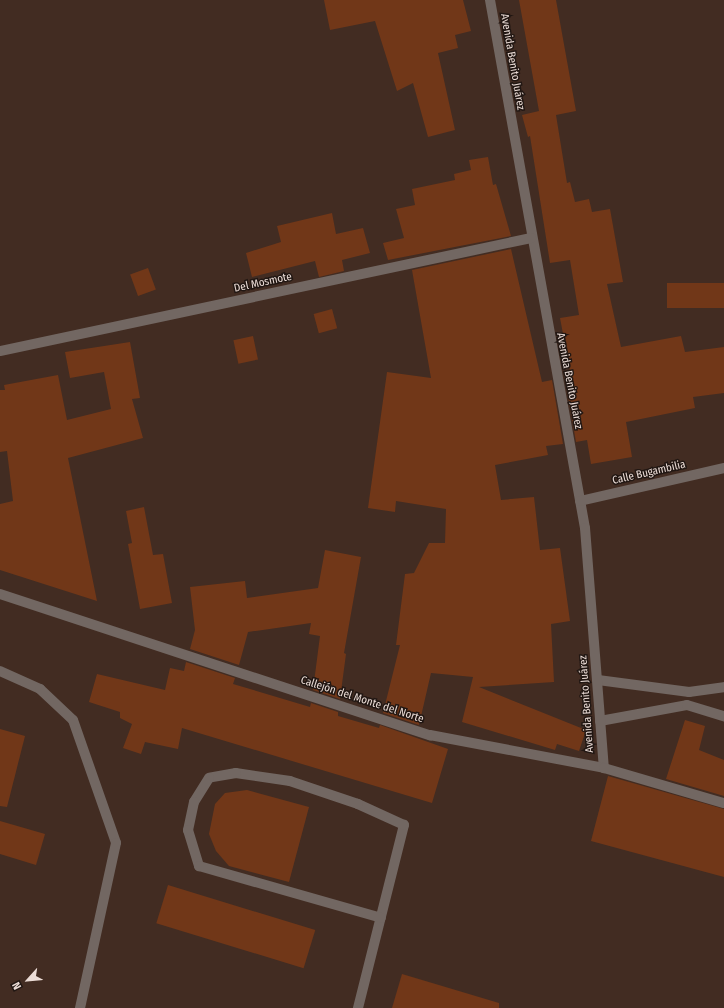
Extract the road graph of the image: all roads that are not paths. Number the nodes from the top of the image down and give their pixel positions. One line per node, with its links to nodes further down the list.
1 (490, 0): 2 (street, Avenida Benito Juárez)
2 (531, 238): 3 (street, Del Mosmote); 5 (street, Avenida Benito Juárez)
3 (0, 351)
4 (724, 468): 5 (street, Calle Bugambilia)
5 (580, 501): 8 (street, Avenida Benito Juárez)
6 (0, 594): 14 (street, Callejón del Monte del Norte)
7 (0, 671): 17 (street)
8 (598, 680): 10 (street); 13 (street, Avenida Benito Juárez)
9 (724, 687): 10 (street)
10 (689, 692): 11 (street)
11 (687, 705): 12 (street); 13 (street)
12 (724, 716)
13 (600, 721): 14 (street, Avenida Benito Juárez)
14 (604, 768): 15 (street, Callejón del Monte del Norte)
15 (724, 803)
16 (381, 918): 16 (street); 18 (street)
17 (80, 1008)
18 (358, 1008)

